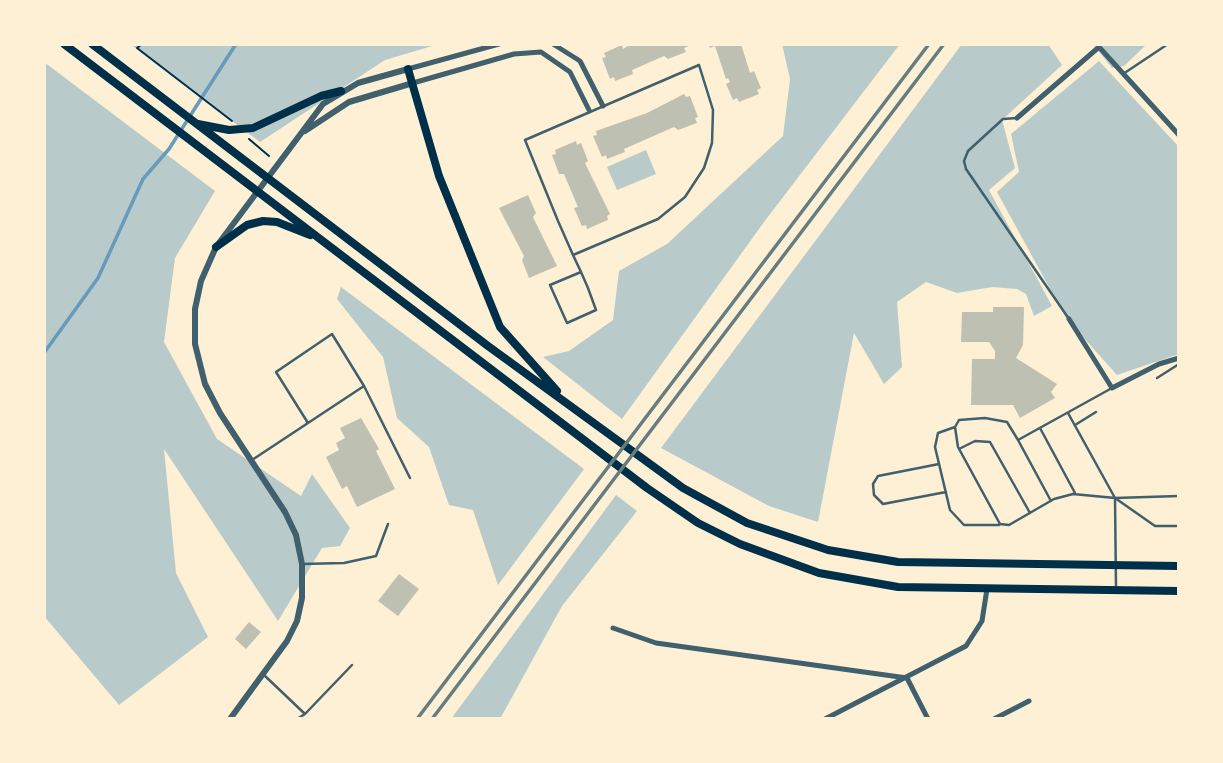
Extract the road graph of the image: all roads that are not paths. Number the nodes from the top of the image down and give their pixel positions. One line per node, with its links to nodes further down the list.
1 (64, 44): 17 (main road)
2 (92, 44): 13 (main road)
3 (499, 44): 6 (street)
4 (553, 44): 10 (street)
5 (1168, 44): 7 (lane)
6 (408, 69): 8 (main road); 9 (street)
7 (1123, 74): 12 (street); 15 (street)
8 (413, 83): 11 (street); 14 (street); 28 (main road)
9 (341, 91): 13 (main road); 14 (street)
10 (603, 106): 11 (lane); 20 (lane)
11 (589, 110): 20 (lane)
12 (1017, 118): 22 (lane)
13 (195, 123): 16 (main road)
14 (303, 132): 16 (street)
15 (1179, 135)
16 (267, 178): 17 (street); 28 (main road)
17 (258, 191): 18 (main road); 19 (street)
18 (319, 240): 19 (main road); 53 (main road)
19 (216, 247): 37 (street)
20 (573, 255): 21 (lane)
21 (581, 272): 21 (lane)
22 (1069, 319): 27 (street)
23 (1179, 358): 27 (street)
24 (1179, 365): 25 (lane)
25 (1157, 378)
26 (364, 386): 31 (lane); 31 (lane); 39 (lane)
27 (1112, 388): 30 (lane)
28 (571, 406): 51 (main road)
29 (1096, 412): 32 (lane)
30 (1068, 413): 32 (lane); 34 (lane)
31 (307, 423): 37 (lane)
32 (1074, 425): 42 (lane)
33 (955, 427): 35 (lane); 36 (lane); 38 (lane)
34 (1040, 428): 35 (lane); 41 (lane)
35 (1018, 440): 44 (lane)
36 (959, 449): 45 (lane); 48 (lane)
37 (252, 460): 50 (street)
38 (939, 464): 40 (lane); 40 (lane)
39 (411, 478)
40 (946, 492): 48 (lane)
41 (1076, 494): 42 (lane); 44 (lane)
42 (1115, 498): 43 (lane); 49 (lane); 51 (lane)
43 (1179, 499): 46 (lane)
44 (1051, 501): 45 (lane)
45 (1030, 513): 48 (lane)
46 (1179, 518)
47 (388, 524): 50 (lane)
48 (1000, 524)
49 (1179, 526)
50 (302, 565): 58 (street)
51 (1116, 566): 52 (main road); 54 (lane)
52 (1179, 566)
53 (987, 589): 54 (main road); 59 (street)
54 (1116, 591): 55 (main road)
55 (1179, 591)
56 (613, 628): 59 (street)
57 (352, 665): 61 (lane)
58 (264, 675): 61 (lane); 62 (street)
59 (907, 678): 64 (street); 65 (street)
60 (1029, 701): 66 (street)
61 (305, 714): 63 (lane)
62 (230, 719)
63 (297, 719)
64 (825, 719)
65 (928, 719)
66 (994, 719)

